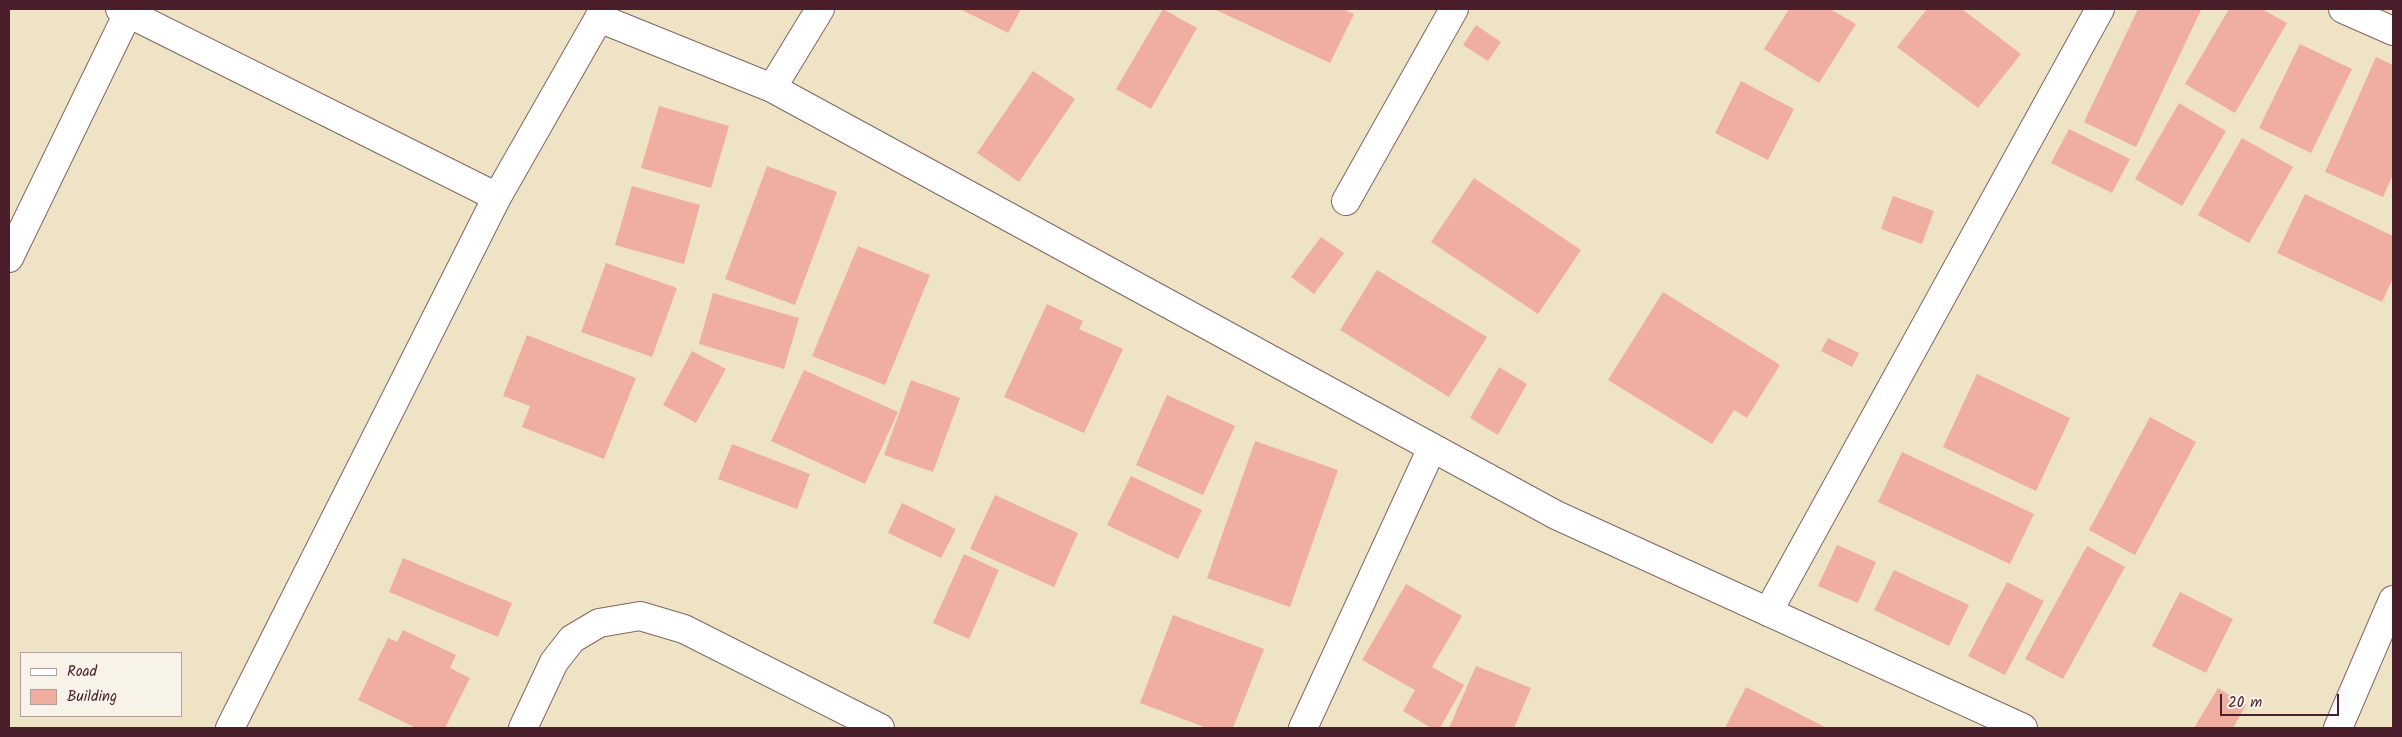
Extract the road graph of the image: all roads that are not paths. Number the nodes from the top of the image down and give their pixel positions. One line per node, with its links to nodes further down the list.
1 (820, 9): 8 (street)
2 (1454, 9): 10 (street)
3 (2100, 9): 14 (street)
4 (2343, 9): 7 (street)
5 (124, 11): 9 (street); 11 (street)
6 (601, 13): 8 (street); 9 (street)
7 (2393, 31)
8 (772, 88): 12 (street)
9 (497, 197): 15 (street)
10 (1346, 201)
11 (9, 258)
12 (1432, 448): 14 (street); 18 (street)
13 (2393, 600): 20 (street)
14 (1768, 612): 19 (street)
15 (230, 728)
16 (523, 728): 17 (street)
17 (880, 728)
18 (1304, 728)
19 (2023, 728)
20 (2338, 728)

